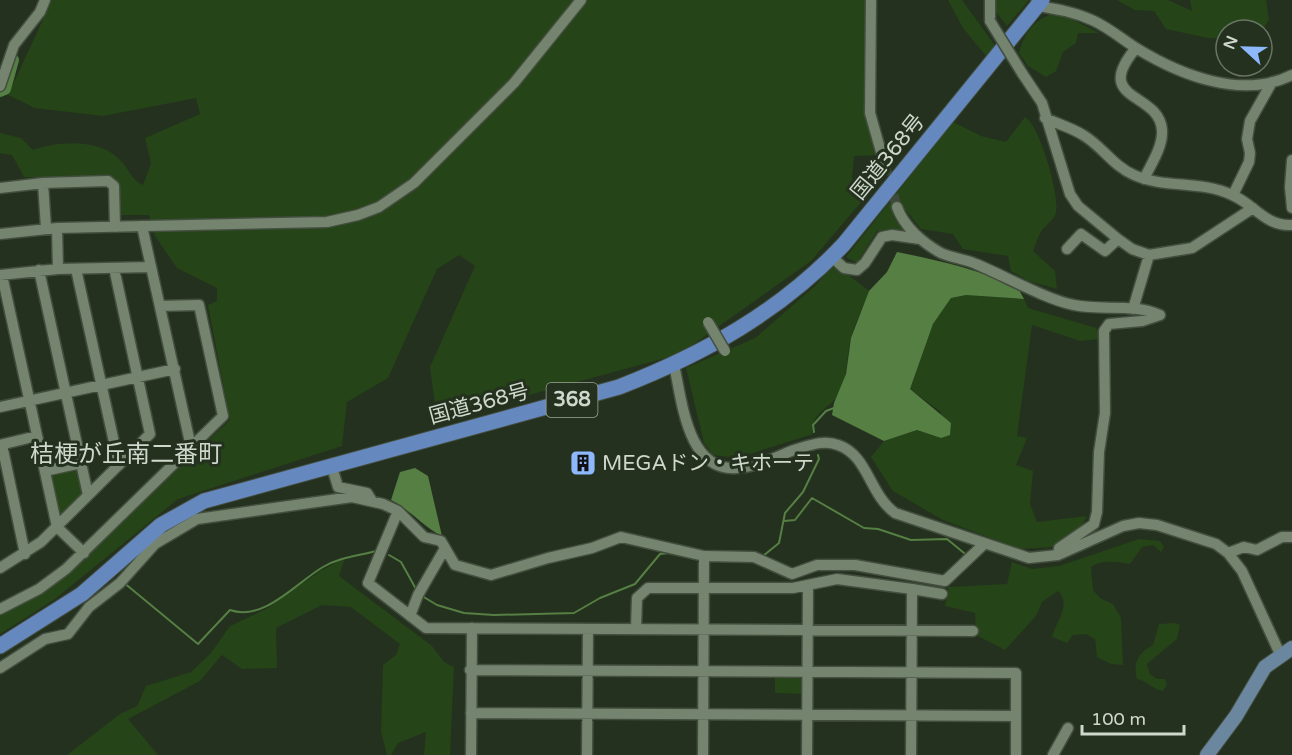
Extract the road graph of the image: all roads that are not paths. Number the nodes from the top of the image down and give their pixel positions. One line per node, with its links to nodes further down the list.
1 (45, 0): 9 (street)
2 (581, 0): 22 (street)
3 (871, 0): 12 (street)
4 (990, 0): 10 (street, bridge)
5 (1038, 2): 6 (street); 30 (highway, 国道368号 / 368)
6 (1136, 48): 8 (street); 13 (street)
7 (1292, 75): 8 (street)
8 (1272, 82): 17 (street)
9 (0, 86)
10 (1045, 118): 13 (street); 27 (street)
11 (1292, 160): 15 (street)
12 (885, 166)
13 (1144, 179): 17 (street)
14 (43, 183): 16 (street); 23 (street); 24 (street)
15 (1291, 187): 20 (street)
16 (0, 188)
17 (1233, 195): 19 (street)
18 (897, 207): 26 (street)
19 (1253, 208): 21 (street); 29 (street)
20 (1292, 208)
21 (1292, 225)
22 (142, 226): 23 (street); 31 (street)
23 (115, 227): 24 (street)
24 (51, 228): 25 (street); 33 (street)
25 (0, 234)
26 (920, 238): 30 (street); 38 (street)
27 (1118, 239): 28 (street); 29 (street)
28 (1067, 249)
29 (1149, 255): 38 (street)
30 (832, 257): 41 (highway, 国道368号 / 368)
31 (151, 267): 32 (street); 37 (street)
32 (114, 268): 34 (street); 43 (street)
33 (58, 269): 34 (street); 35 (street)
34 (76, 269): 44 (street)
35 (39, 270): 36 (street); 45 (street)
36 (1, 275): 46 (street)
37 (160, 306): 42 (street); 50 (street)
38 (1133, 309): 65 (street)
39 (708, 322): 40 (street, bridge)
40 (725, 351)
41 (674, 365): 53 (highway, 国道368号 / 368); 60 (street)
42 (174, 369): 43 (street); 50 (street)
43 (138, 377): 44 (street); 52 (street)
44 (102, 385): 45 (street); 52 (street)
45 (65, 393): 46 (street); 51 (street)
46 (30, 401): 47 (street); 48 (street)
47 (0, 407)
48 (37, 436): 49 (street); 54 (street)
49 (1, 445): 64 (street)
50 (191, 447): 62 (street)
51 (81, 463): 54 (street); 55 (street)
52 (119, 465): 55 (street)
53 (331, 465): 56 (street); 81 (highway, 国道368号 / 368)
54 (45, 471): 58 (street)
55 (88, 495): 58 (street)
56 (372, 501): 57 (street); 83 (street)
57 (398, 512): 61 (street); 73 (street)
58 (57, 527): 62 (street); 64 (street)
59 (1292, 537): 63 (street)
60 (983, 545): 65 (street); 66 (street)
61 (444, 550): 66 (street); 73 (street)
62 (84, 553): 72 (street)
63 (1228, 553): 65 (street); 82 (street)
64 (25, 554): 67 (street)
65 (1058, 555)
66 (704, 559): 69 (street)
67 (0, 568)
68 (808, 585): 69 (street); 70 (street); 78 (street)
69 (704, 588): 76 (street); 77 (street)
70 (912, 589): 71 (street); 79 (street)
71 (942, 594)
72 (0, 609)
73 (410, 616): 74 (street)
74 (472, 628): 75 (street); 84 (street)
75 (588, 629): 76 (street); 85 (street)
76 (636, 629): 77 (street)
77 (704, 630): 78 (street); 86 (street)
78 (807, 630): 79 (street); 87 (street)
79 (912, 631): 80 (street); 88 (street)
80 (973, 631)
81 (0, 646)
82 (1286, 651): 103 (main road)
83 (0, 668)
84 (470, 670): 85 (street); 89 (street)
85 (587, 671): 86 (street); 90 (street)
86 (704, 671): 87 (street); 91 (street)
87 (808, 672): 88 (street); 92 (street)
88 (911, 673): 93 (street); 94 (street)
89 (471, 713): 90 (street); 96 (street)
90 (587, 714): 91 (street); 97 (street)
91 (704, 714): 92 (street); 98 (street)
92 (807, 715): 93 (street); 99 (street)
93 (912, 715): 94 (street); 100 (street)
94 (1015, 716): 101 (street)
95 (1068, 728): 102 (street)
96 (471, 755)
97 (587, 755)
98 (703, 755)
99 (807, 755)
100 (911, 755)
101 (1016, 755)
102 (1053, 755)
103 (1207, 755)

